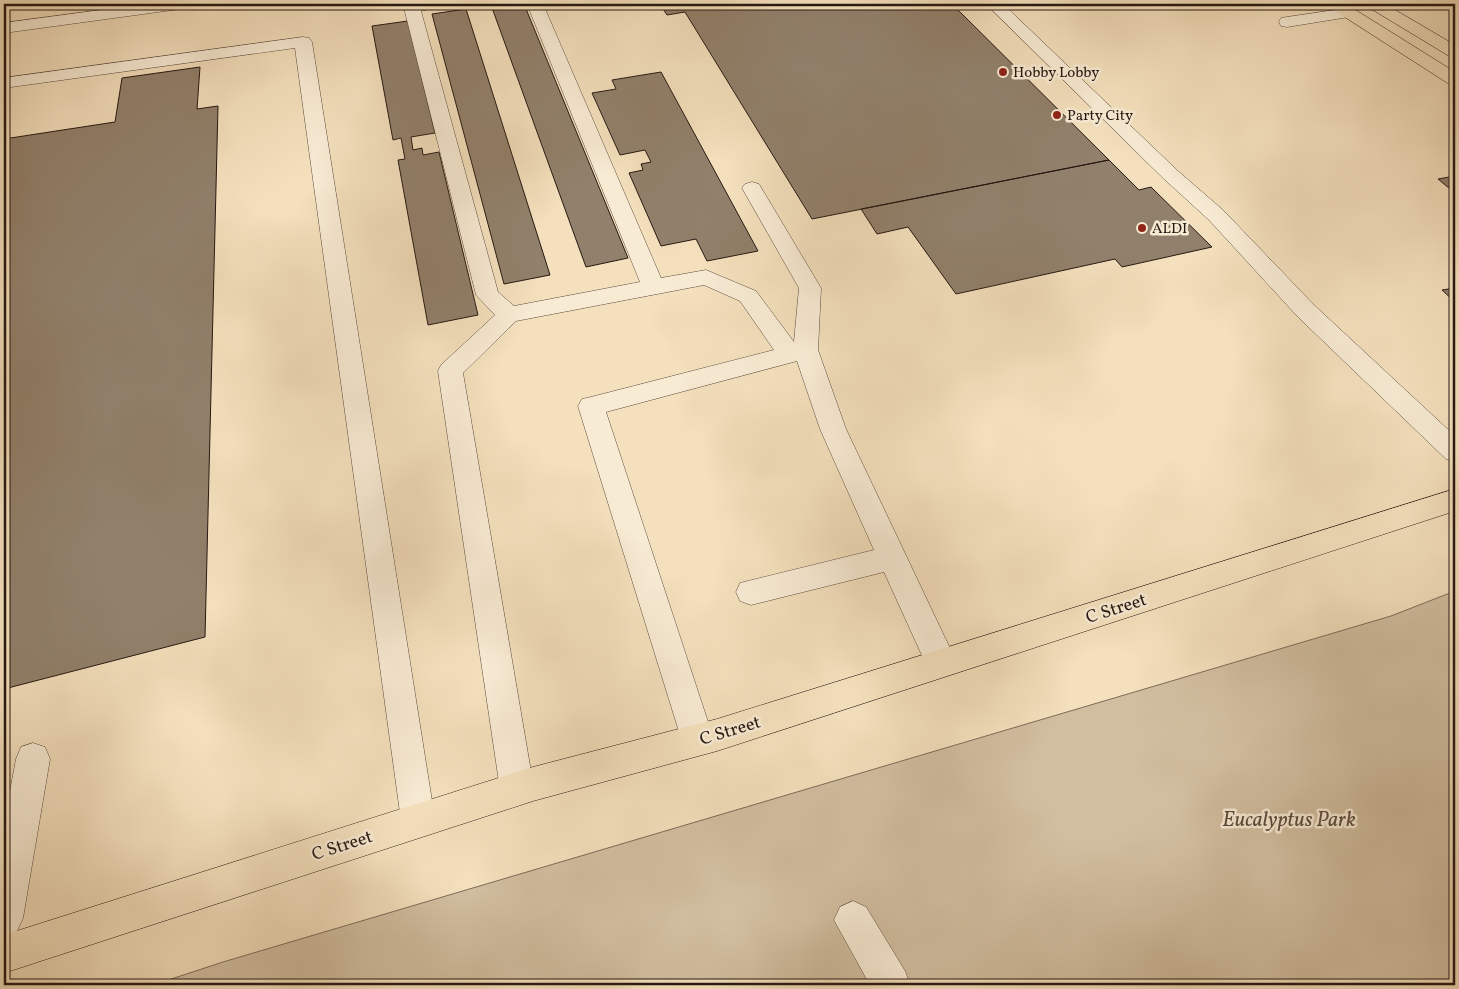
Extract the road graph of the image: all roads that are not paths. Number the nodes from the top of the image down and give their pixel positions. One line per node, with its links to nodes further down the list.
1 (180, 4): 8 (street)
2 (432, 4): 14 (street)
3 (535, 4): 13 (street)
4 (994, 4): 16 (street)
5 (1374, 4): 9 (main road)
6 (1342, 9): 7 (street); 10 (main road)
7 (1288, 22)
8 (4, 28)
9 (1455, 52)
10 (1455, 80)
11 (4, 83): 24 (street)
12 (752, 188): 15 (street)
13 (653, 287): 14 (street); 15 (street)
14 (509, 315): 23 (street)
15 (798, 352): 18 (street); 21 (street)
16 (1455, 452)
17 (1455, 500): 20 (main road, C Street)
18 (892, 558): 19 (street); 20 (street)
19 (751, 592)
20 (941, 663): 21 (main road, C Street)
21 (697, 740): 23 (main road, C Street)
22 (33, 759): 25 (street)
23 (518, 789): 24 (main road, C Street)
24 (418, 820): 27 (main road, C Street)
25 (4, 918)
26 (853, 920): 28 (street)
27 (4, 954)
28 (892, 985)

